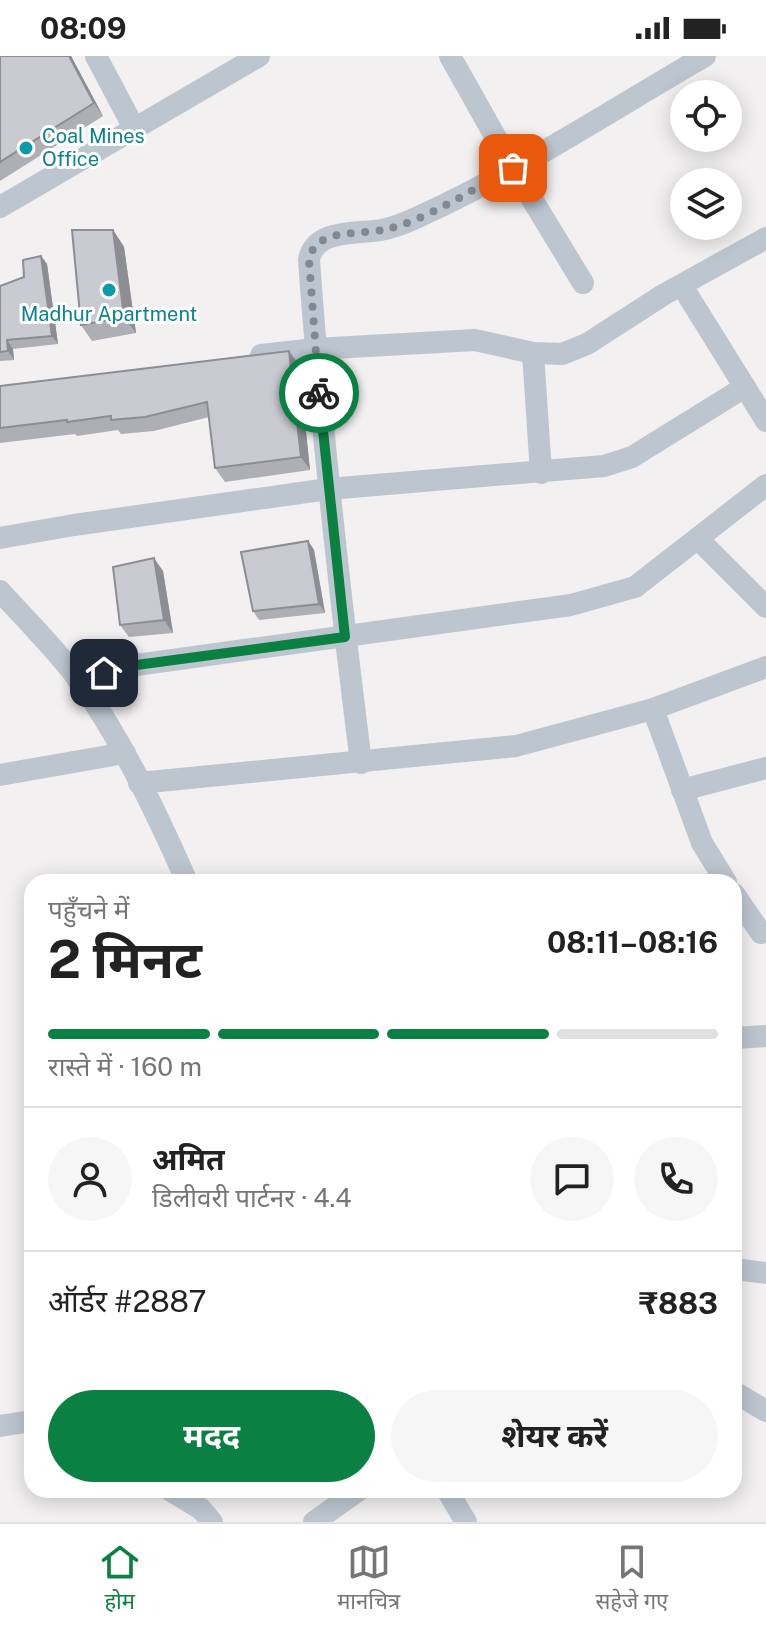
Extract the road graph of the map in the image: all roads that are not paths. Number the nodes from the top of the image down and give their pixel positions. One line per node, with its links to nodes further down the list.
1 (96, 56): 6 (street)
2 (259, 56): 6 (street)
3 (450, 56): 7 (street)
4 (705, 56): 5 (street)
5 (679, 62): 7 (street)
6 (134, 128): 8 (street)
7 (513, 168): 10 (street); 12 (street)
8 (0, 207)
9 (766, 238): 11 (street)
10 (583, 283)
11 (682, 286): 13 (street); 15 (street)
12 (315, 349): 13 (street); 14 (street); 19 (street)
13 (533, 353): 17 (street)
14 (236, 358)
15 (745, 387): 16 (street); 17 (street)
16 (766, 421)
17 (541, 473): 19 (street)
18 (766, 485): 21 (street)
19 (328, 489): 20 (street); 24 (street)
20 (0, 538)
21 (698, 539): 23 (street); 24 (street)
22 (0, 591): 26 (street)
23 (766, 607)
24 (345, 637): 26 (street); 29 (street)
25 (766, 667): 27 (street)
26 (78, 680): 28 (street)
27 (653, 709): 29 (street); 33 (street)
28 (125, 753): 31 (street); 32 (street)
29 (361, 763): 32 (street)
30 (766, 768): 33 (street)
31 (0, 775)
32 (139, 783): 34 (street)
33 (682, 790): 35 (street)
34 (183, 874)
35 (721, 874)
36 (742, 906): 37 (street)
37 (761, 933)
38 (766, 1036): 39 (street)
39 (742, 1038)
40 (742, 1270): 41 (street)
41 (766, 1273)
42 (742, 1397): 43 (street)
43 (766, 1411)
44 (24, 1422): 45 (street)
45 (0, 1426)
46 (183, 1498): 49 (street)
47 (348, 1498): 50 (street)
48 (452, 1498): 51 (street)
49 (212, 1522)
50 (314, 1522)
51 (466, 1522)

